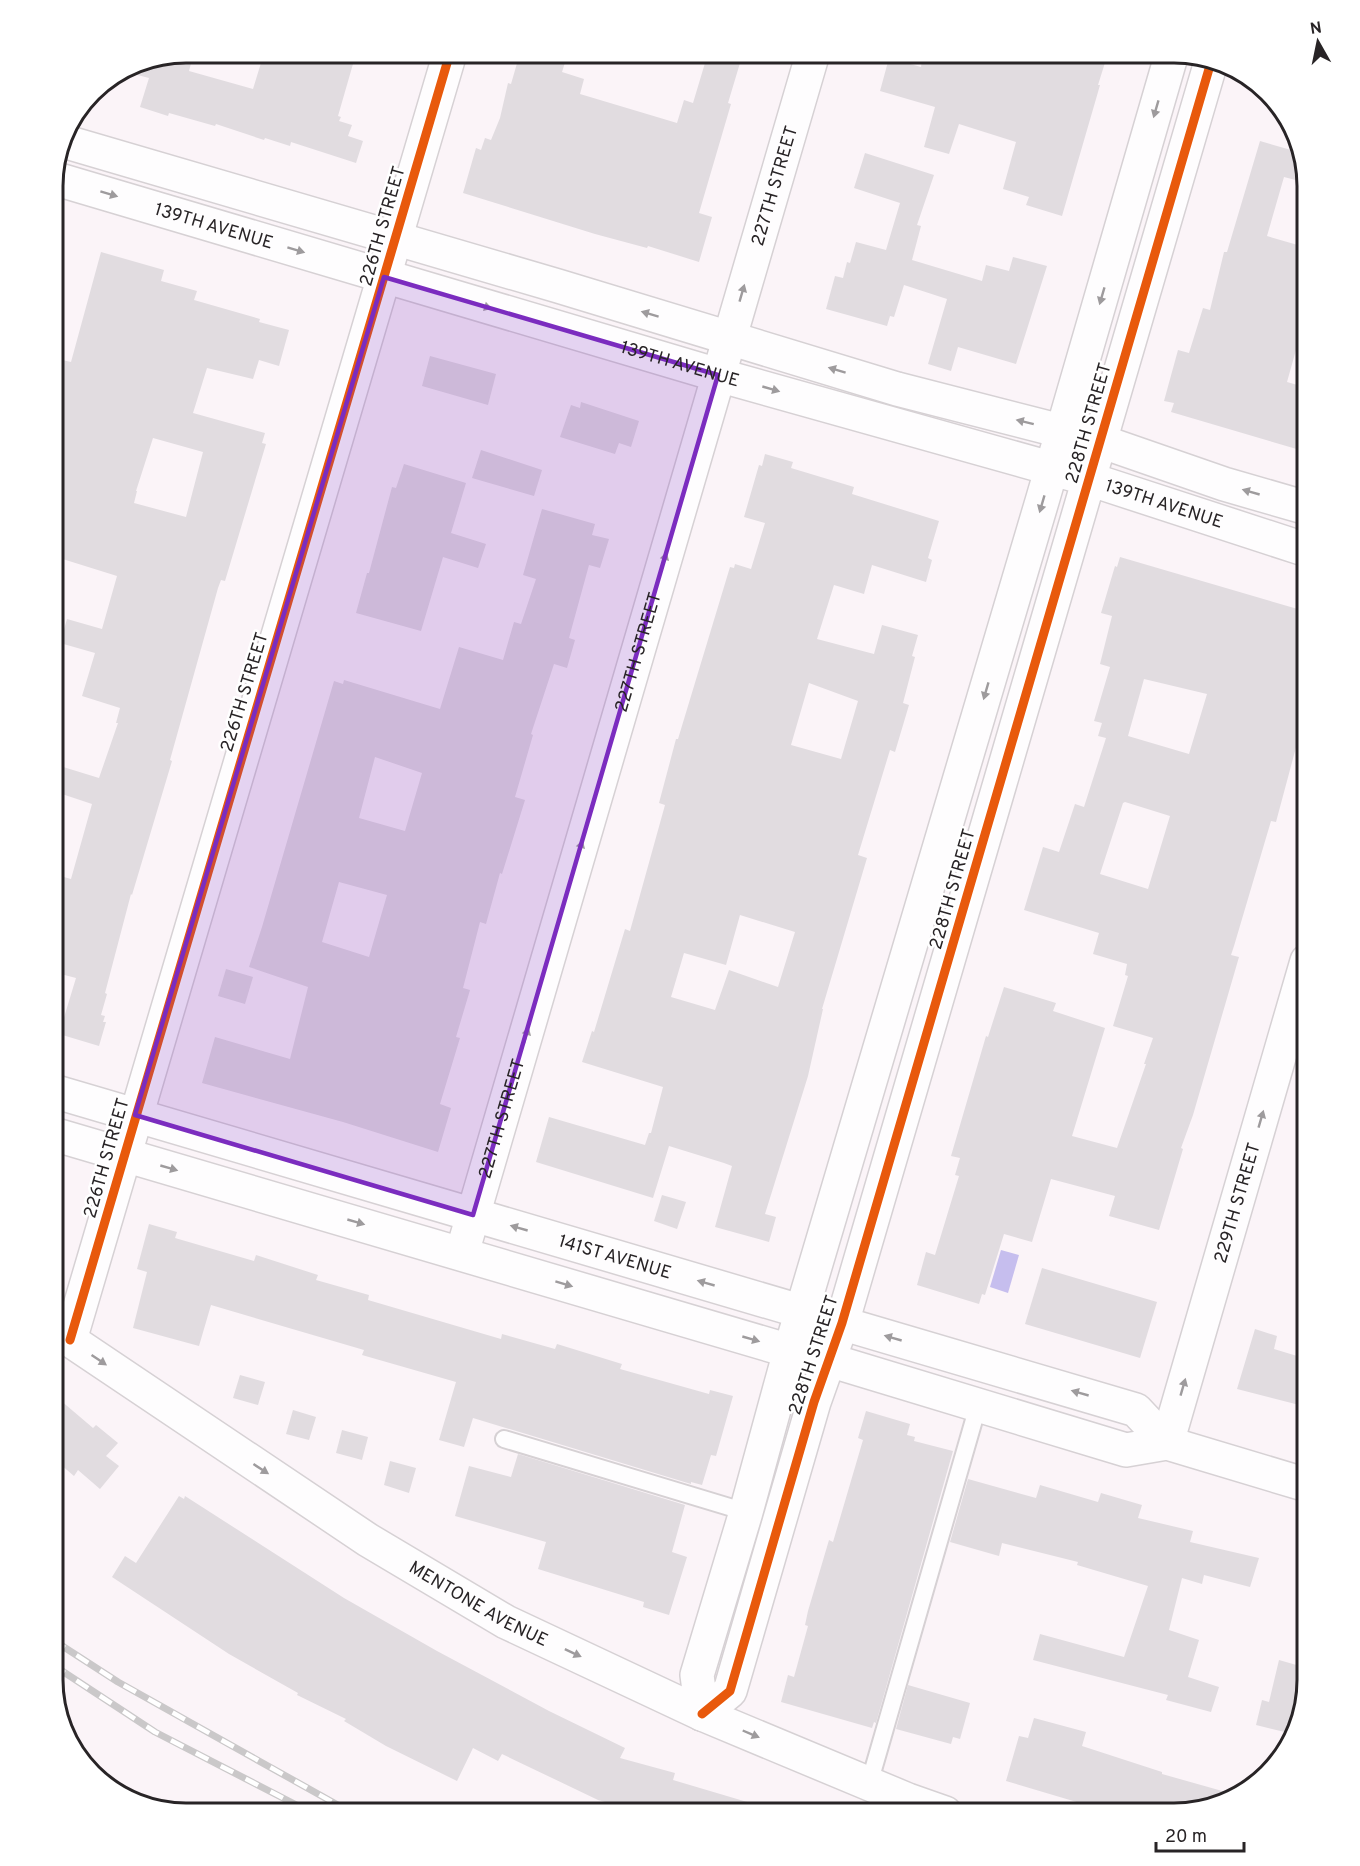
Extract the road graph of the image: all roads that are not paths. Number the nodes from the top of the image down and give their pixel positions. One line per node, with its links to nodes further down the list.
1 (447, 63): 7 (street, 226TH STREET)
2 (810, 63): 9 (street, 227TH STREET, one-way to 2)
3 (1169, 63): 11 (street, 228TH STREET, one-way to 11)
4 (1209, 69): 12 (street, 228TH STREET)
5 (71, 143): 7 (street, 139TH AVENUE)
6 (63, 181): 8 (street, 139TH AVENUE, one-way to 8)
7 (395, 239): 8 (street, 226TH STREET); 9 (street, 139TH AVENUE, one-way to 7)
8 (384, 277): 10 (street, 139TH AVENUE, one-way to 10); 19 (street, 226TH STREET)
9 (729, 338): 10 (street, 227TH STREET); 11 (street, 139TH AVENUE, one-way to 9)
10 (718, 375): 13 (street, 139TH AVENUE, one-way to 13); 22 (street, 227TH STREET, one-way to 10)
11 (1063, 431): 12 (street, 139TH AVENUE); 13 (street, 228TH STREET)
12 (1100, 441): 14 (street, 228TH STREET); 15 (street, 139TH AVENUE, one-way to 12)
13 (1052, 468): 14 (street, 139TH AVENUE); 24 (street, 228TH STREET, one-way to 24)
14 (1089, 479): 16 (street, 139TH AVENUE); 25 (street, 228TH STREET)
15 (1297, 505)
16 (1297, 546)
17 (1297, 999): 32 (street, 229TH STREET, one-way to 17)
18 (63, 1094): 19 (street, 141ST AVENUE)
19 (135, 1116): 21 (street, 226TH STREET); 22 (street, 141ST AVENUE)
20 (63, 1137): 21 (street)
21 (124, 1154): 23 (street, one-way to 23); 26 (street, 226TH STREET)
22 (473, 1215): 23 (street, 227TH STREET); 24 (street, 141ST AVENUE, one-way to 22)
23 (462, 1253): 28 (street, one-way to 28)
24 (803, 1312): 25 (street, 141ST AVENUE); 28 (street, 228TH STREET)
25 (842, 1323): 29 (street, 228TH STREET); 32 (street, 141ST AVENUE, one-way to 25)
26 (63, 1327)
27 (63, 1334): 35 (street, MENTONE AVENUE, one-way to 35)
28 (790, 1351): 29 (street); 34 (street, 228TH STREET)
29 (829, 1360): 30 (street); 35 (street, 228TH STREET)
30 (978, 1406): 32 (street); 36 (lane)
31 (504, 1439): 34 (lane)
32 (1167, 1443): 33 (street)
33 (1297, 1482)
34 (746, 1512): 35 (street, 228TH STREET)
35 (702, 1714): 36 (street, MENTONE AVENUE, one-way to 36)
36 (869, 1784): 37 (street, MENTONE AVENUE)
37 (917, 1803)

